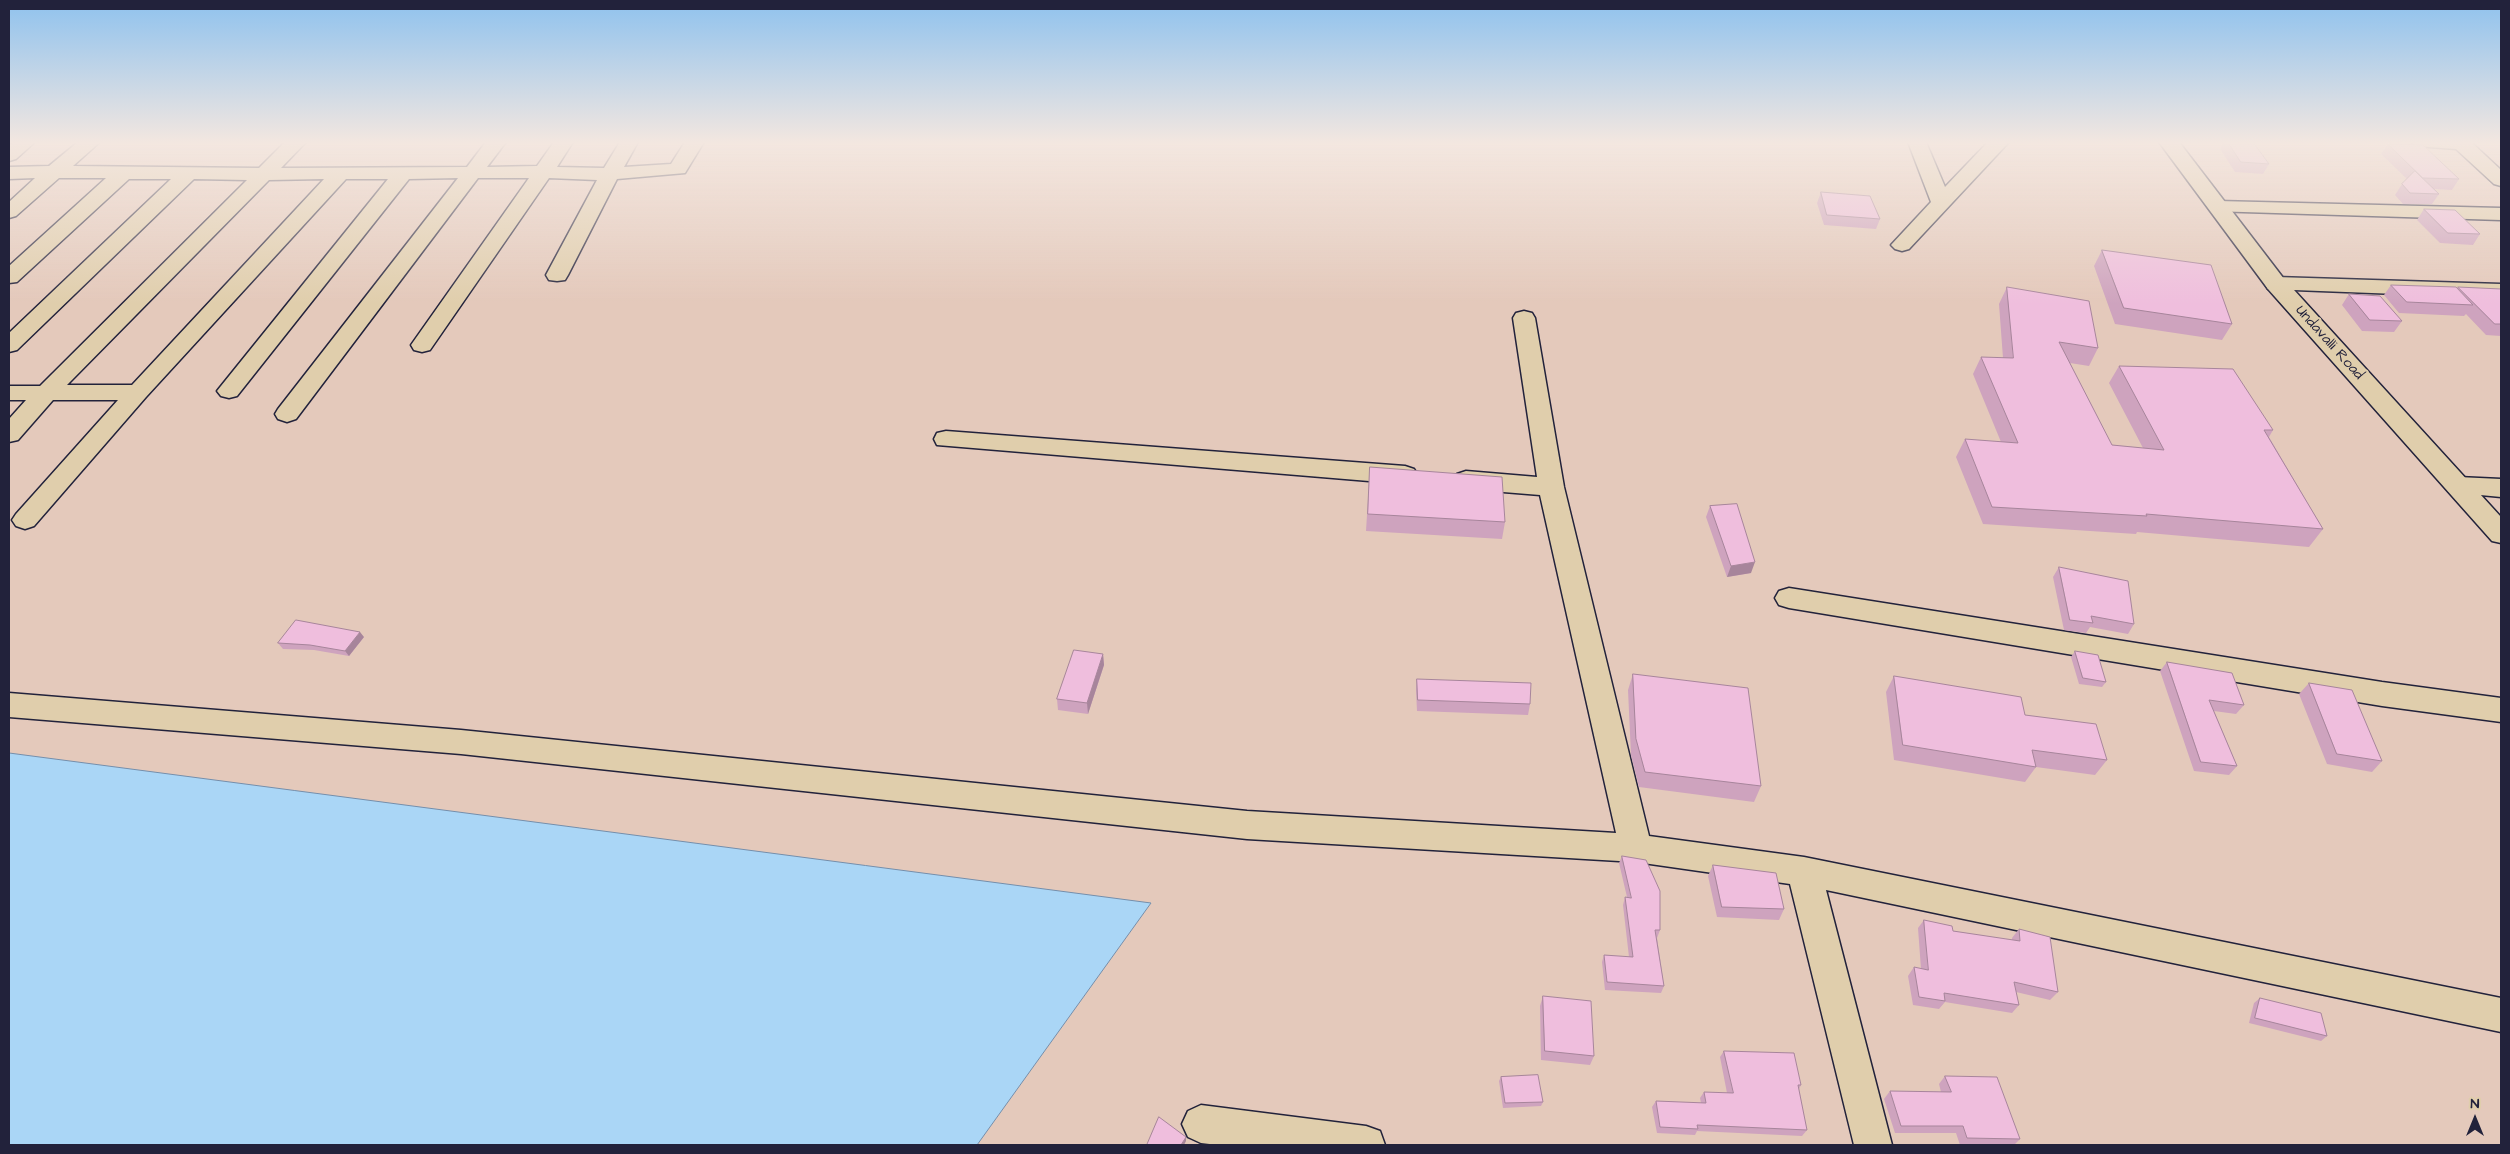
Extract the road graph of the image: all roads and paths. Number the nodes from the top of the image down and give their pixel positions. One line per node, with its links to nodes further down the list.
1 (27, 196): 15 (street)
2 (98, 196): 19 (street)
3 (164, 196): 23 (street)
4 (244, 196): 28 (street)
5 (320, 196): 26 (street)
6 (385, 196): 25 (street)
7 (455, 196): 29 (street)
8 (526, 196): 24 (street)
9 (599, 196): 18 (street)
10 (1939, 196): 13 (street)
11 (1948, 196): 13 (street)
12 (2210, 196): 14 (street, Undavalli Road)
13 (1942, 202): 17 (street)
14 (2218, 206): 16 (street); 20 (street, Undavalli Road)
15 (9, 212)
16 (2501, 214)
17 (1902, 245)
18 (557, 275)
19 (9, 277)
20 (2276, 284): 21 (street); 32 (street, Undavalli Road)
21 (2501, 291)
22 (1524, 318): 33 (street)
23 (9, 344)
24 (422, 345)
25 (228, 391)
26 (138, 392): 28 (street); 35 (street)
27 (9, 393): 28 (street)
28 (46, 393): 30 (street)
29 (288, 414)
30 (9, 434)
31 (946, 439): 33 (street)
32 (2458, 486): 34 (street); 36 (street, Undavalli Road)
33 (1550, 487): 40 (street)
34 (2501, 488)
35 (25, 520)
36 (2501, 534)
37 (1789, 598): 39 (street)
38 (9, 705): 40 (street)
39 (2501, 710)
40 (1636, 848): 41 (street)
41 (1804, 871): 42 (street); 45 (street)
42 (2501, 1014)
43 (1201, 1124): 44 (street)
44 (1366, 1145)
45 (1873, 1145)

